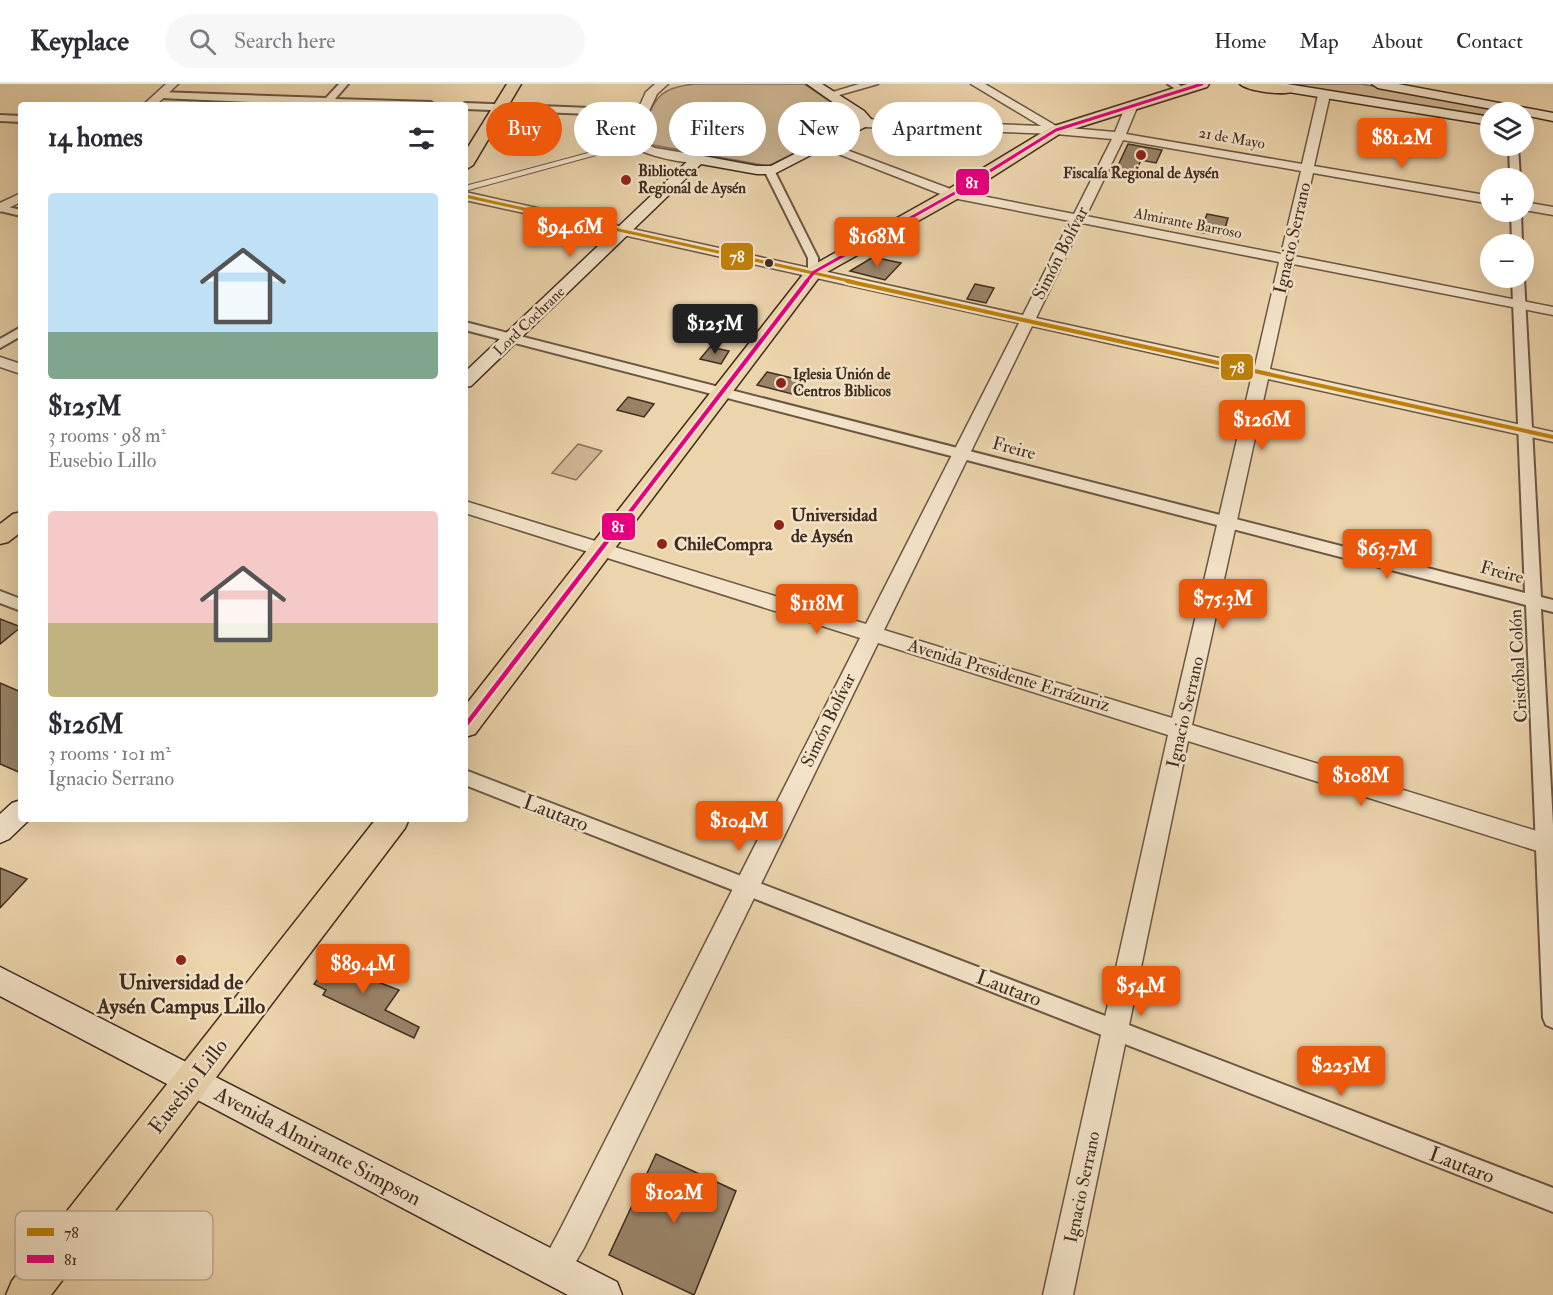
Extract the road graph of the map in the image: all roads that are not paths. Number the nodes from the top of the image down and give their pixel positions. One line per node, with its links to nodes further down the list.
1 (172, 84): 14 (street)
2 (344, 84): 19 (street)
3 (514, 84): 20 (main road)
4 (660, 84): 21 (street)
5 (813, 84): 15 (main road)
6 (872, 84): 15 (street)
7 (977, 84): 34 (street, 21 de Mayo)
8 (1202, 84): 12 (main road)
9 (1247, 84): 13 (main road)
10 (1264, 84): 13 (main road)
11 (1378, 84): 22 (main road)
12 (1177, 87): 23 (main road)
13 (1288, 90): 16 (main road)
14 (160, 95): 17 (street); 18 (street)
15 (830, 95): 30 (main road)
16 (1324, 95): 29 (main road); 42 (street, Ignacio Serrano)
17 (152, 102)
18 (306, 102)
19 (328, 102)
20 (502, 102)
21 (647, 102)
22 (1480, 103)
23 (1132, 105): 34 (main road); 35 (street, Simón Bolívar)
24 (468, 106): 25 (street)
25 (486, 107)
26 (1534, 113): 27 (main road)
27 (1553, 117)
28 (5, 119): 31 (street)
29 (1480, 119)
30 (864, 123): 32 (main road); 34 (street)
31 (0, 126)
32 (860, 127)
33 (486, 129): 41 (main road)
34 (1056, 130): 35 (street, 21 de Mayo); 45 (main road)
35 (1119, 136): 42 (street, 21 de Mayo); 53 (street, Simón Bolívar)
36 (657, 152): 40 (street)
37 (587, 156): 44 (street)
38 (805, 156): 43 (main road)
39 (851, 156): 45 (street, Almirante Barroso)
40 (698, 159): 43 (main road); 54 (main road, Lord Cochrane)
41 (468, 160)
42 (1308, 168): 47 (street, 21 de Mayo); 55 (street, Ignacio Serrano)
43 (769, 170): 56 (street)
44 (468, 188)
45 (952, 194): 53 (street, Almirante Barroso); 56 (main road)
46 (468, 197): 54 (street)
47 (1480, 198)
48 (18, 199): 49 (street)
49 (0, 208): 52 (street)
50 (1534, 208): 51 (street)
51 (1553, 211)
52 (18, 212)
53 (1078, 218): 55 (street, Almirante Barroso); 60 (street, Simón Bolívar)
54 (624, 230): 56 (street); 63 (main road, Lord Cochrane)
55 (1288, 259): 58 (street, Almirante Barroso); 67 (street, Ignacio Serrano)
56 (814, 272): 60 (street); 69 (main road)
57 (1519, 288): 58 (street, Cristóbal Colón)
58 (1520, 304): 59 (street, Almirante Barroso); 70 (street, Cristóbal Colón)
59 (1553, 311)
60 (1026, 320): 67 (street); 72 (street, Simón Bolívar)
61 (468, 327): 63 (street, Freire)
62 (18, 333): 64 (street)
63 (511, 338): 68 (main road, Lord Cochrane); 69 (street, Freire)
64 (0, 344)
65 (0, 362): 66 (street)
66 (18, 368)
67 (1262, 373): 70 (street); 75 (street, Ignacio Serrano)
68 (468, 379)
69 (721, 392): 72 (street, Freire); 77 (main road)
70 (1525, 431): 71 (street); 79 (street, Cristóbal Colón)
71 (1553, 438)
72 (959, 454): 75 (street, Freire); 82 (street, Simón Bolívar)
73 (468, 508): 77 (street, Avenida Presidente Errázuriz)
74 (18, 522): 76 (main road)
75 (1228, 522): 79 (street, Freire); 84 (street, Ignacio Serrano)
76 (0, 536)
77 (601, 549): 82 (street, Avenida Presidente Errázuriz); 83 (main road)
78 (0, 597): 80 (street)
79 (1534, 601): 81 (street, Freire); 89 (street, Cristóbal Colón)
80 (18, 604)
81 (1553, 606)
82 (871, 633): 84 (street, Avenida Presidente Errázuriz); 90 (street, Simón Bolívar)
83 (468, 722)
84 (1180, 730): 89 (street, Avenida Presidente Errázuriz); 93 (street, Ignacio Serrano)
85 (468, 778): 90 (street, Lautaro)
86 (18, 814): 88 (main road)
87 (392, 822): 94 (main road, Eusebio Lillo)
88 (0, 831)
89 (1549, 844): 92 (street, Cristóbal Colón)
90 (746, 886): 93 (street, Lautaro); 97 (street, Simón Bolívar)
91 (0, 981): 94 (main road, Avenida Almirante Simpson)
92 (1553, 1018)
93 (1116, 1030): 95 (street, Lautaro); 101 (street, Ignacio Serrano)
94 (193, 1080): 96 (main road, Eusebio Lillo); 97 (main road, Avenida Almirante Simpson)
95 (1553, 1200)
96 (91, 1211)
97 (554, 1269): 100 (main road, Avenida Almirante Simpson)
98 (38, 1280): 99 (main road, Eusebio Lillo)
99 (26, 1295)
100 (604, 1295)
101 (1058, 1295)

